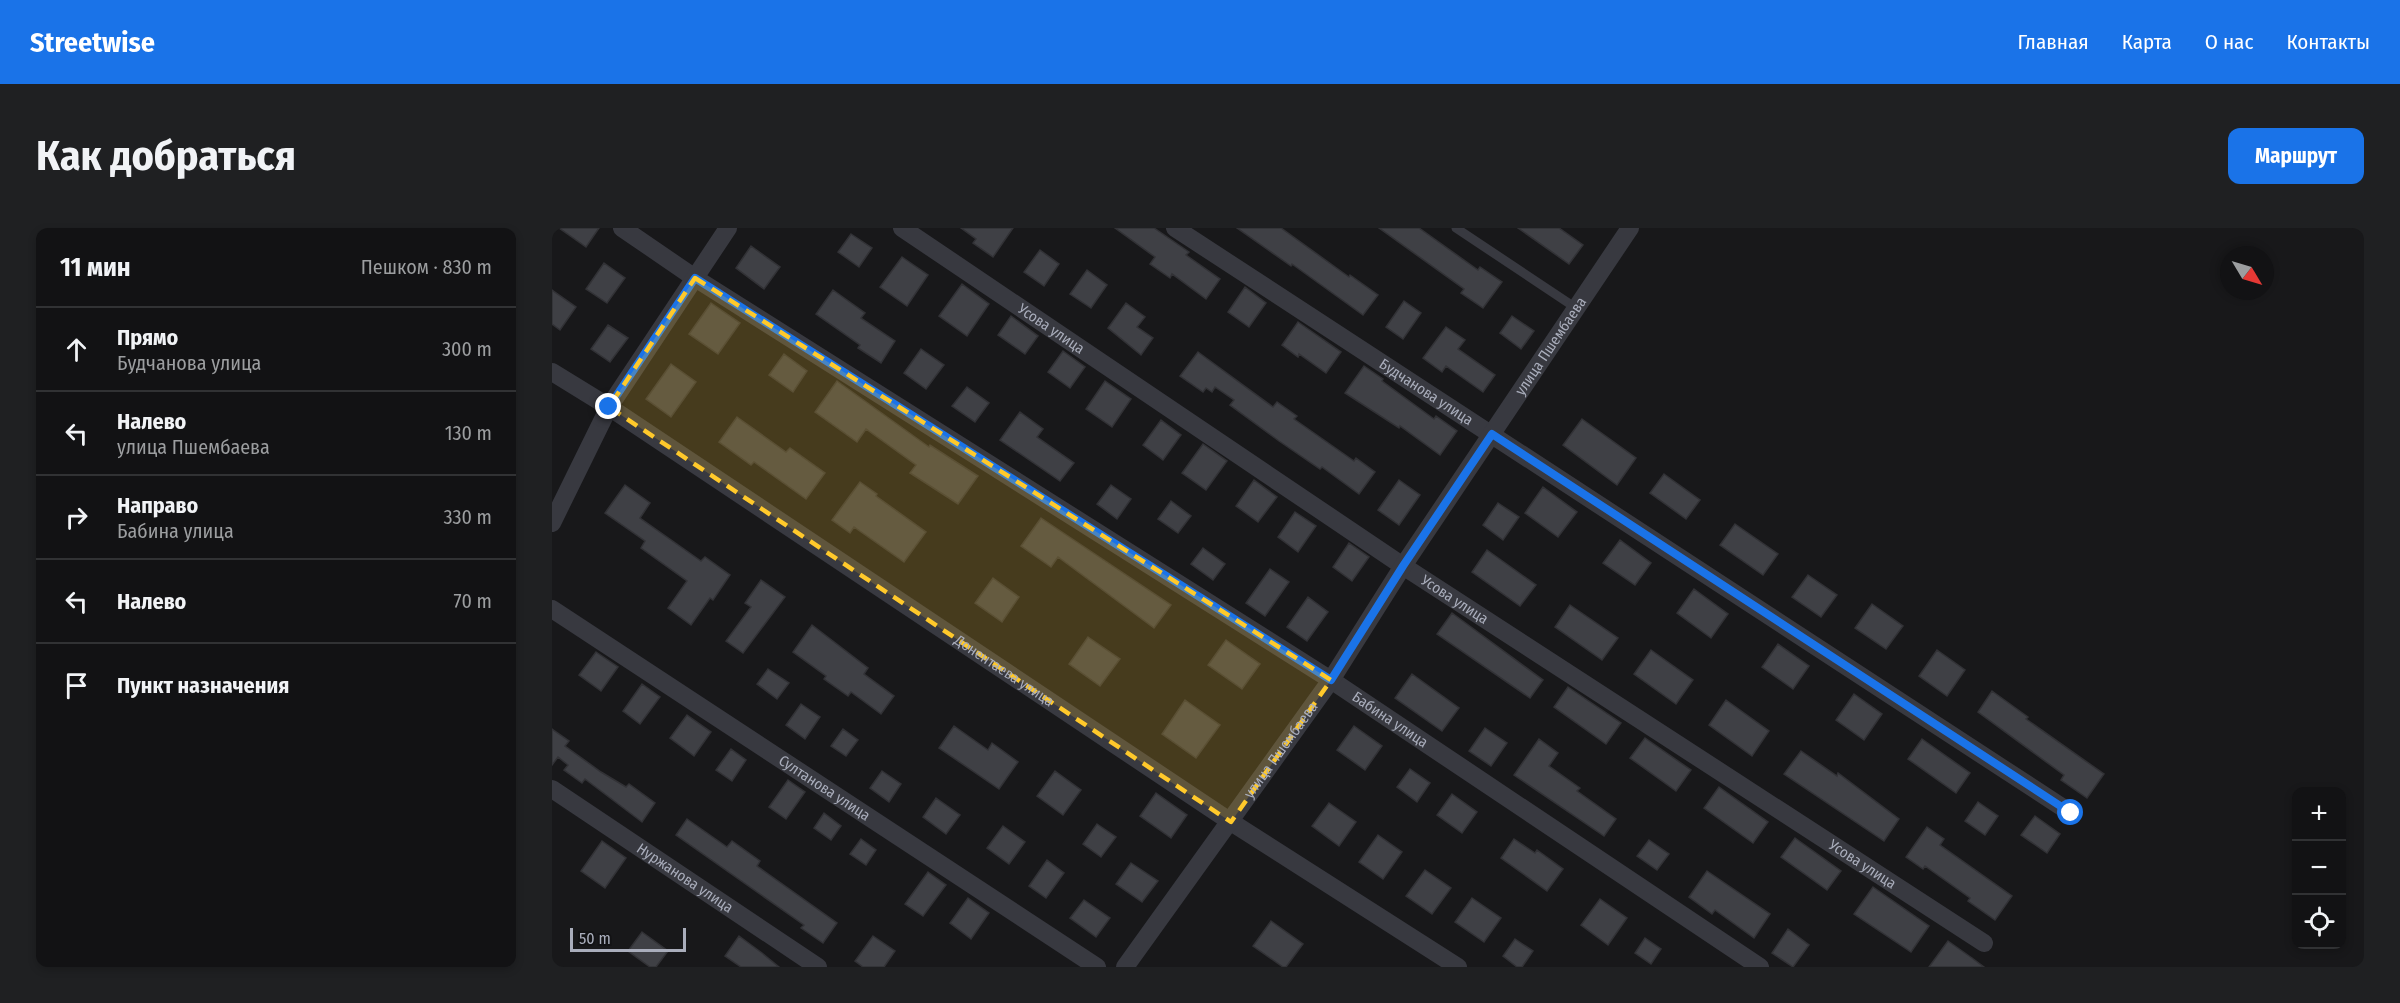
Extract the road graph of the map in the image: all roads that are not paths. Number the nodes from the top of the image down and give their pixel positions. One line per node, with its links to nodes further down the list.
1 (622, 228): 7 (street, Бабина улица)
2 (728, 228): 7 (street)
3 (902, 228): 13 (street, Усова улица)
4 (1175, 228): 11 (street, Будчанова улица)
5 (1456, 228): 8 (lane)
6 (1629, 228): 8 (street, улица Пшембаева)
7 (695, 278): 10 (street); 15 (street, Бабина улица)
8 (1576, 308): 11 (street, улица Пшембаева)
9 (552, 372): 10 (street, Донентаева улица)
10 (609, 407): 12 (street); 18 (street, Донентаева улица)
11 (1492, 434): 13 (street, улица Пшембаева); 17 (street, Будчанова улица)
12 (552, 524)
13 (1403, 566): 15 (street, улица Пшембаева); 19 (street, Усова улица)
14 (552, 609): 21 (street, Султанова улица)
15 (1331, 680): 18 (street, улица Пшембаева); 24 (street, Бабина улица)
16 (552, 789): 20 (street, Нуржанова улица)
17 (2071, 813)
18 (1231, 822): 22 (street, улица Пшембаева); 23 (street, Донентаева улица)
19 (1984, 943)
20 (818, 967)
21 (1097, 967)
22 (1125, 967)
23 (1458, 967)
24 (1760, 967)

